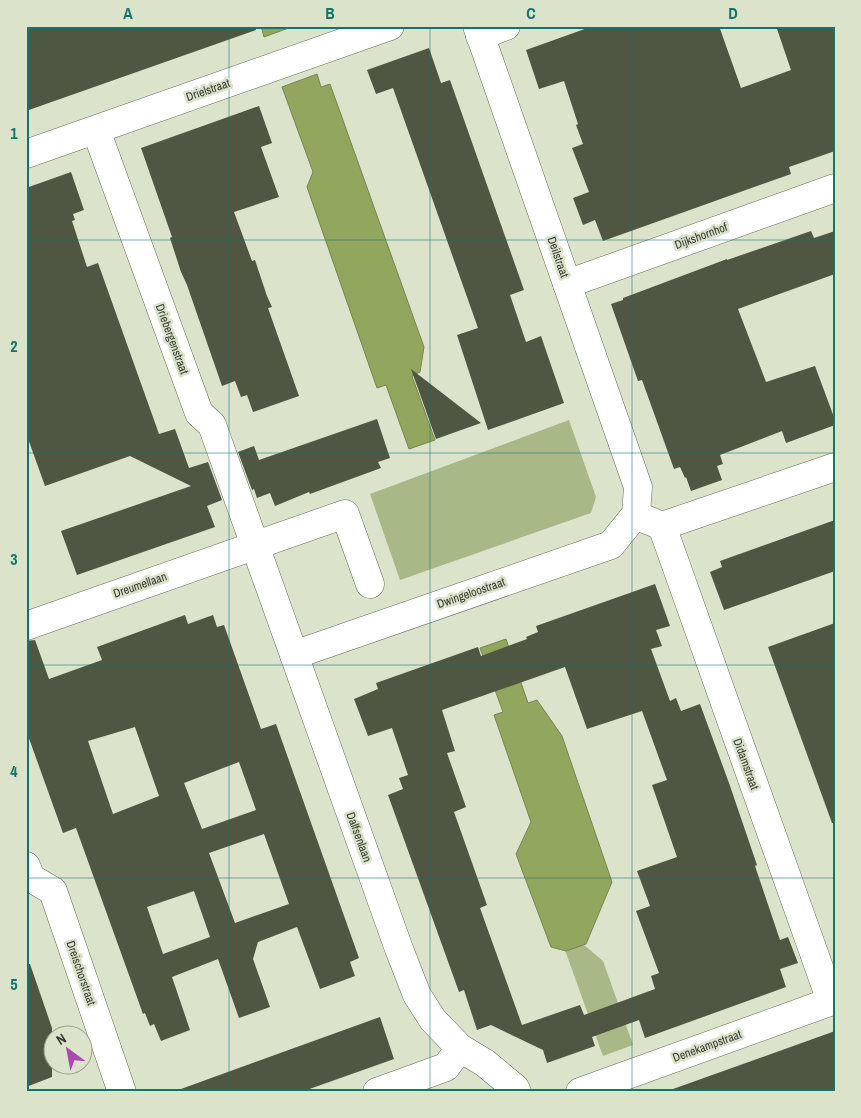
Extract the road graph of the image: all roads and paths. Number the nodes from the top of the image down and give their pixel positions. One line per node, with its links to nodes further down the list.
1 (390, 26): 4 (street, Drielstraat)
2 (506, 26): 3 (street)
3 (479, 31): 7 (street, Deilstraat)
4 (96, 130): 5 (street, Drielstraat); 11 (street, Driebergenstraat)
5 (26, 154)
6 (835, 188): 7 (street, Dijkshornhof)
7 (567, 284): 9 (street, Deilstraat)
8 (835, 466): 10 (street)
9 (636, 514): 10 (street); 14 (street, Dwingeloostraat)
10 (662, 526): 16 (street, Didamstraat)
11 (255, 545): 12 (street, Dreumellaan); 13 (street, Dreumellaan); 14 (street, Dalfsenlaan)
12 (370, 584)
13 (26, 626)
14 (294, 655): 17 (street, Dalfsenlaan)
15 (26, 866): 18 (street, Dreischorstraat)
16 (833, 1001): 21 (street, Denekampstraat)
17 (460, 1048): 19 (street); 20 (street, Dalfsenlaan)
18 (122, 1092)
19 (377, 1092)
20 (518, 1092)
21 (580, 1092)

